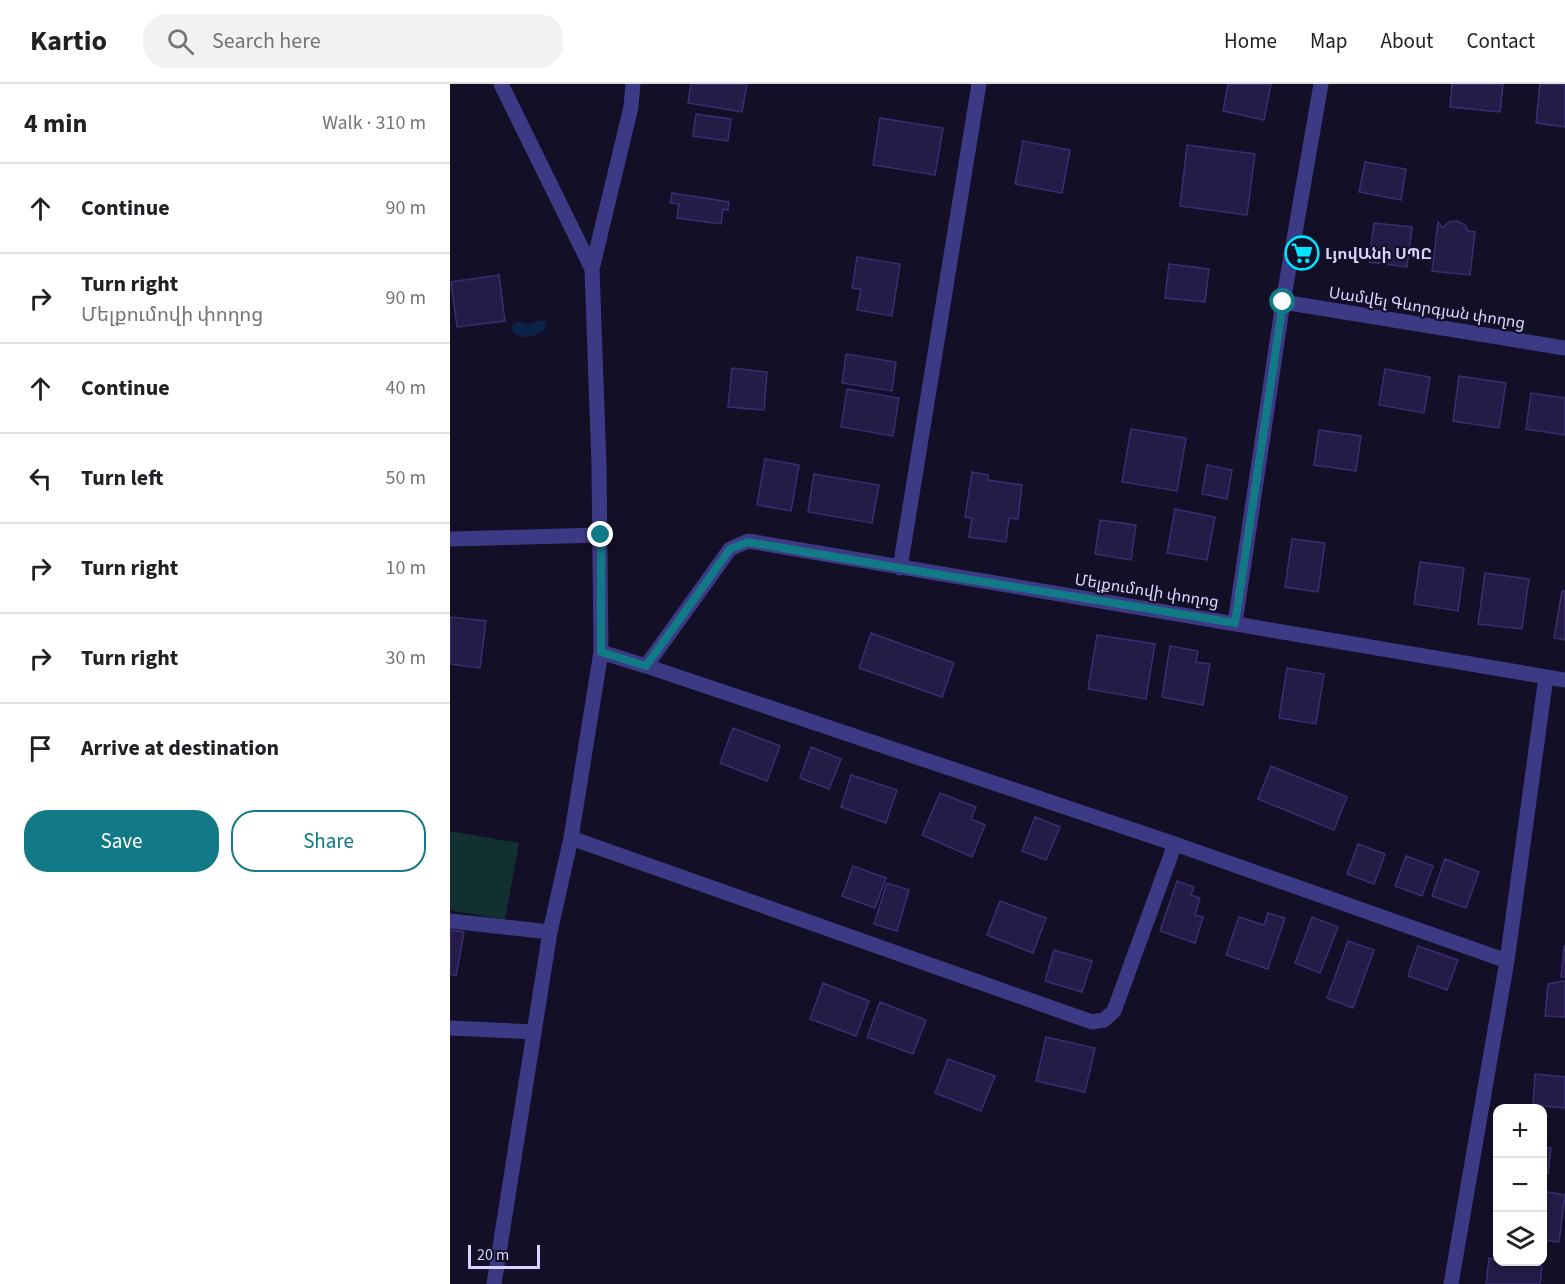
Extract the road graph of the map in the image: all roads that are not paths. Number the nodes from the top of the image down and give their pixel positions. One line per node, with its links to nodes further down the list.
1 (501, 84): 5 (street)
2 (633, 84): 5 (street)
3 (979, 84): 10 (street)
4 (1321, 84): 6 (street)
5 (592, 268): 8 (street)
6 (1283, 302): 7 (street, Սամվել Գևորգյան փողոց); 11 (street)
7 (1565, 348)
8 (601, 535): 9 (street); 12 (street)
9 (450, 539)
10 (900, 568): 11 (street, Մելքումովի փողոց); 13 (street, Մելքումովի փողոց)
11 (1235, 623): 14 (street, Մելքումովի փողոց)
12 (601, 652): 13 (street); 16 (street)
13 (646, 666): 17 (street)
14 (1546, 677): 15 (street, Մելքումովի փողոց); 20 (street)
15 (1565, 680)
16 (571, 838): 17 (street); 19 (street)
17 (1175, 843): 20 (street)
18 (450, 921): 19 (street)
19 (550, 932): 22 (street)
20 (1507, 961): 24 (street)
21 (450, 1029): 22 (street)
22 (534, 1032): 23 (street)
23 (494, 1284)
24 (1451, 1284)

